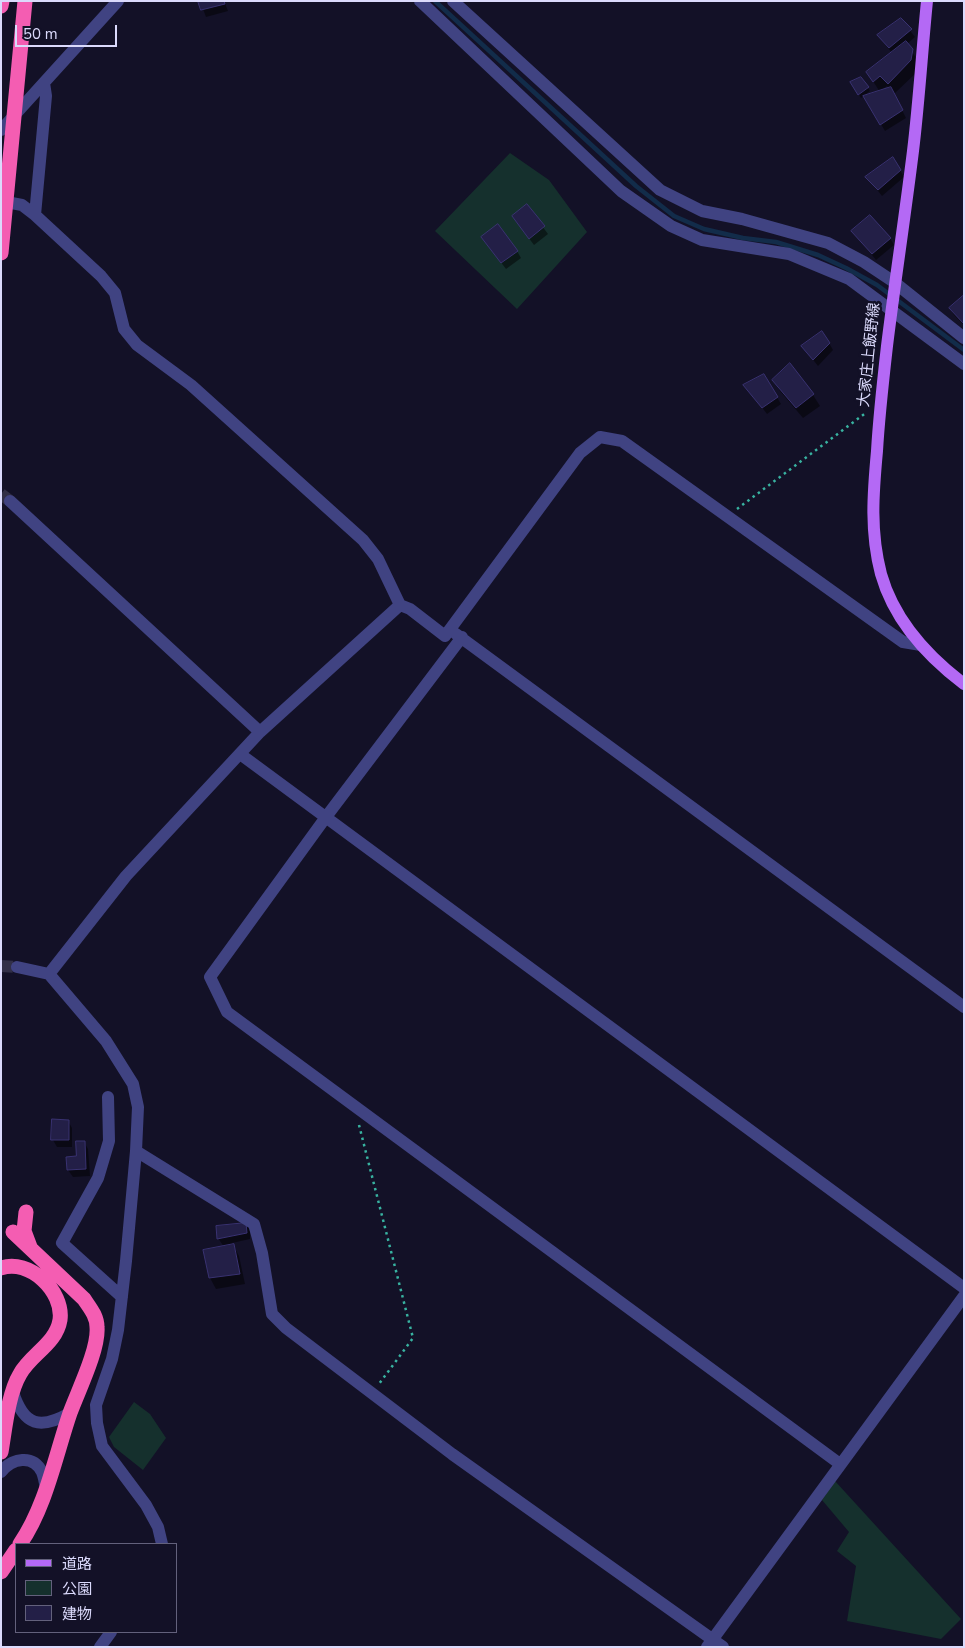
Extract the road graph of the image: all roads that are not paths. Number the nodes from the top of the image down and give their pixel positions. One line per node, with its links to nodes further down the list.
1 (2, 1): 7 (highway)
2 (25, 1): 12 (highway)
3 (118, 1): 8 (street)
4 (420, 1): 14 (street)
5 (927, 1): 13 (main road, 大家庄上飯野線)
6 (458, 3): 13 (street)
7 (1, 6)
8 (44, 83): 9 (street); 11 (street)
9 (1, 130)
10 (1, 201): 11 (street)
11 (35, 215): 20 (street)
12 (1, 253)
13 (894, 285): 14 (main road, 大家庄上飯野線); 15 (street)
14 (891, 307): 17 (street); 23 (main road, 大家庄上飯野線)
15 (964, 338)
16 (964, 344): 17 (street)
17 (953, 356): 18 (street)
18 (964, 364)
19 (10, 501): 25 (street)
20 (400, 605): 21 (street); 25 (street)
21 (450, 629): 22 (street); 23 (street)
22 (462, 638): 27 (street); 30 (street)
23 (921, 645): 24 (main road, 大家庄上飯野線)
24 (964, 684)
25 (260, 732): 26 (street)
26 (240, 754): 27 (street); 29 (street)
27 (326, 817): 37 (street); 43 (street)
28 (17, 967): 29 (street)
29 (48, 974): 32 (street)
30 (964, 1007)
31 (108, 1097): 39 (street)
32 (136, 1151): 39 (street); 51 (street)
33 (26, 1212): 35 (highway)
34 (13, 1232): 35 (highway)
35 (33, 1251): 41 (highway)
36 (1, 1268): 40 (highway)
37 (964, 1288)
38 (964, 1296): 43 (street)
39 (122, 1297): 47 (street)
40 (13, 1392): 41 (street); 42 (highway)
41 (70, 1413): 45 (highway)
42 (1, 1452)
43 (840, 1464): 51 (street)
44 (1, 1472): 45 (street)
45 (46, 1488): 46 (highway)
46 (21, 1543)
47 (162, 1543)
48 (15, 1551): 49 (highway)
49 (1, 1572)
50 (110, 1633): 52 (street)
51 (714, 1644)
52 (100, 1647)

